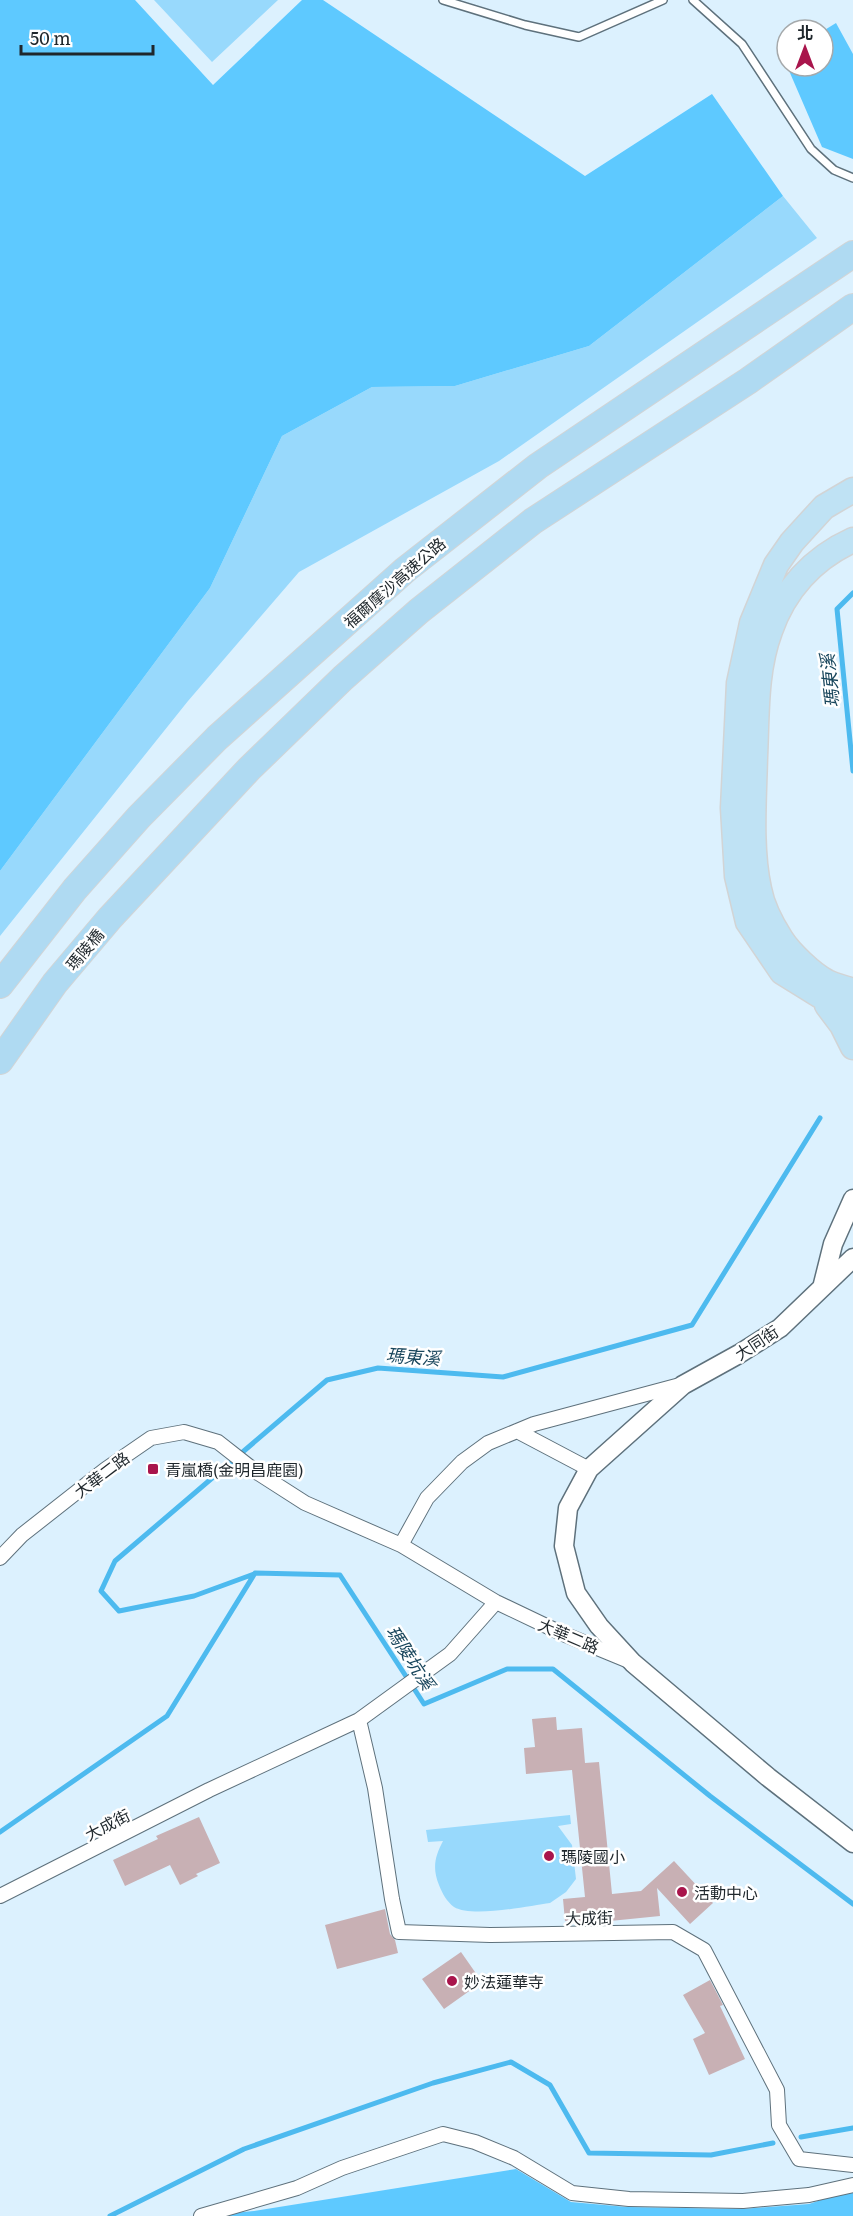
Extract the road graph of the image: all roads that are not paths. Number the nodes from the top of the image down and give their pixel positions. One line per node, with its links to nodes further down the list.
1 (443, 0): 2 (lane)
2 (663, 0)
3 (693, 0): 4 (lane)
4 (853, 178)
5 (853, 254): 9 (highway, 福爾摩沙高速公路)
6 (853, 307): 14 (highway, 瑪陵橋)
7 (853, 490): 11 (highway)
8 (853, 540): 10 (highway)
9 (0, 986)
10 (853, 991)
11 (820, 996): 12 (highway); 13 (highway)
12 (853, 1016)
13 (853, 1047)
14 (0, 1060)
15 (853, 1199): 17 (street)
16 (853, 1258): 17 (street, 大同街)
17 (822, 1289): 18 (street, 大同街)
18 (683, 1385): 19 (street); 20 (street, 大同街)
19 (517, 1431): 20 (street); 21 (street)
20 (589, 1469): 24 (street, 大同街)
21 (401, 1545): 22 (street, 大華二路); 23 (street, 大華二路)
22 (0, 1558)
23 (496, 1602): 24 (street, 大華二路); 25 (street, 大成街)
24 (633, 1663): 26 (street, 大華二路)
25 (359, 1720): 27 (street, 大成街); 28 (street, 大成街)
26 (853, 1843)
27 (0, 1896)
28 (853, 2165)
29 (853, 2185): 30 (street)
30 (201, 2216)

